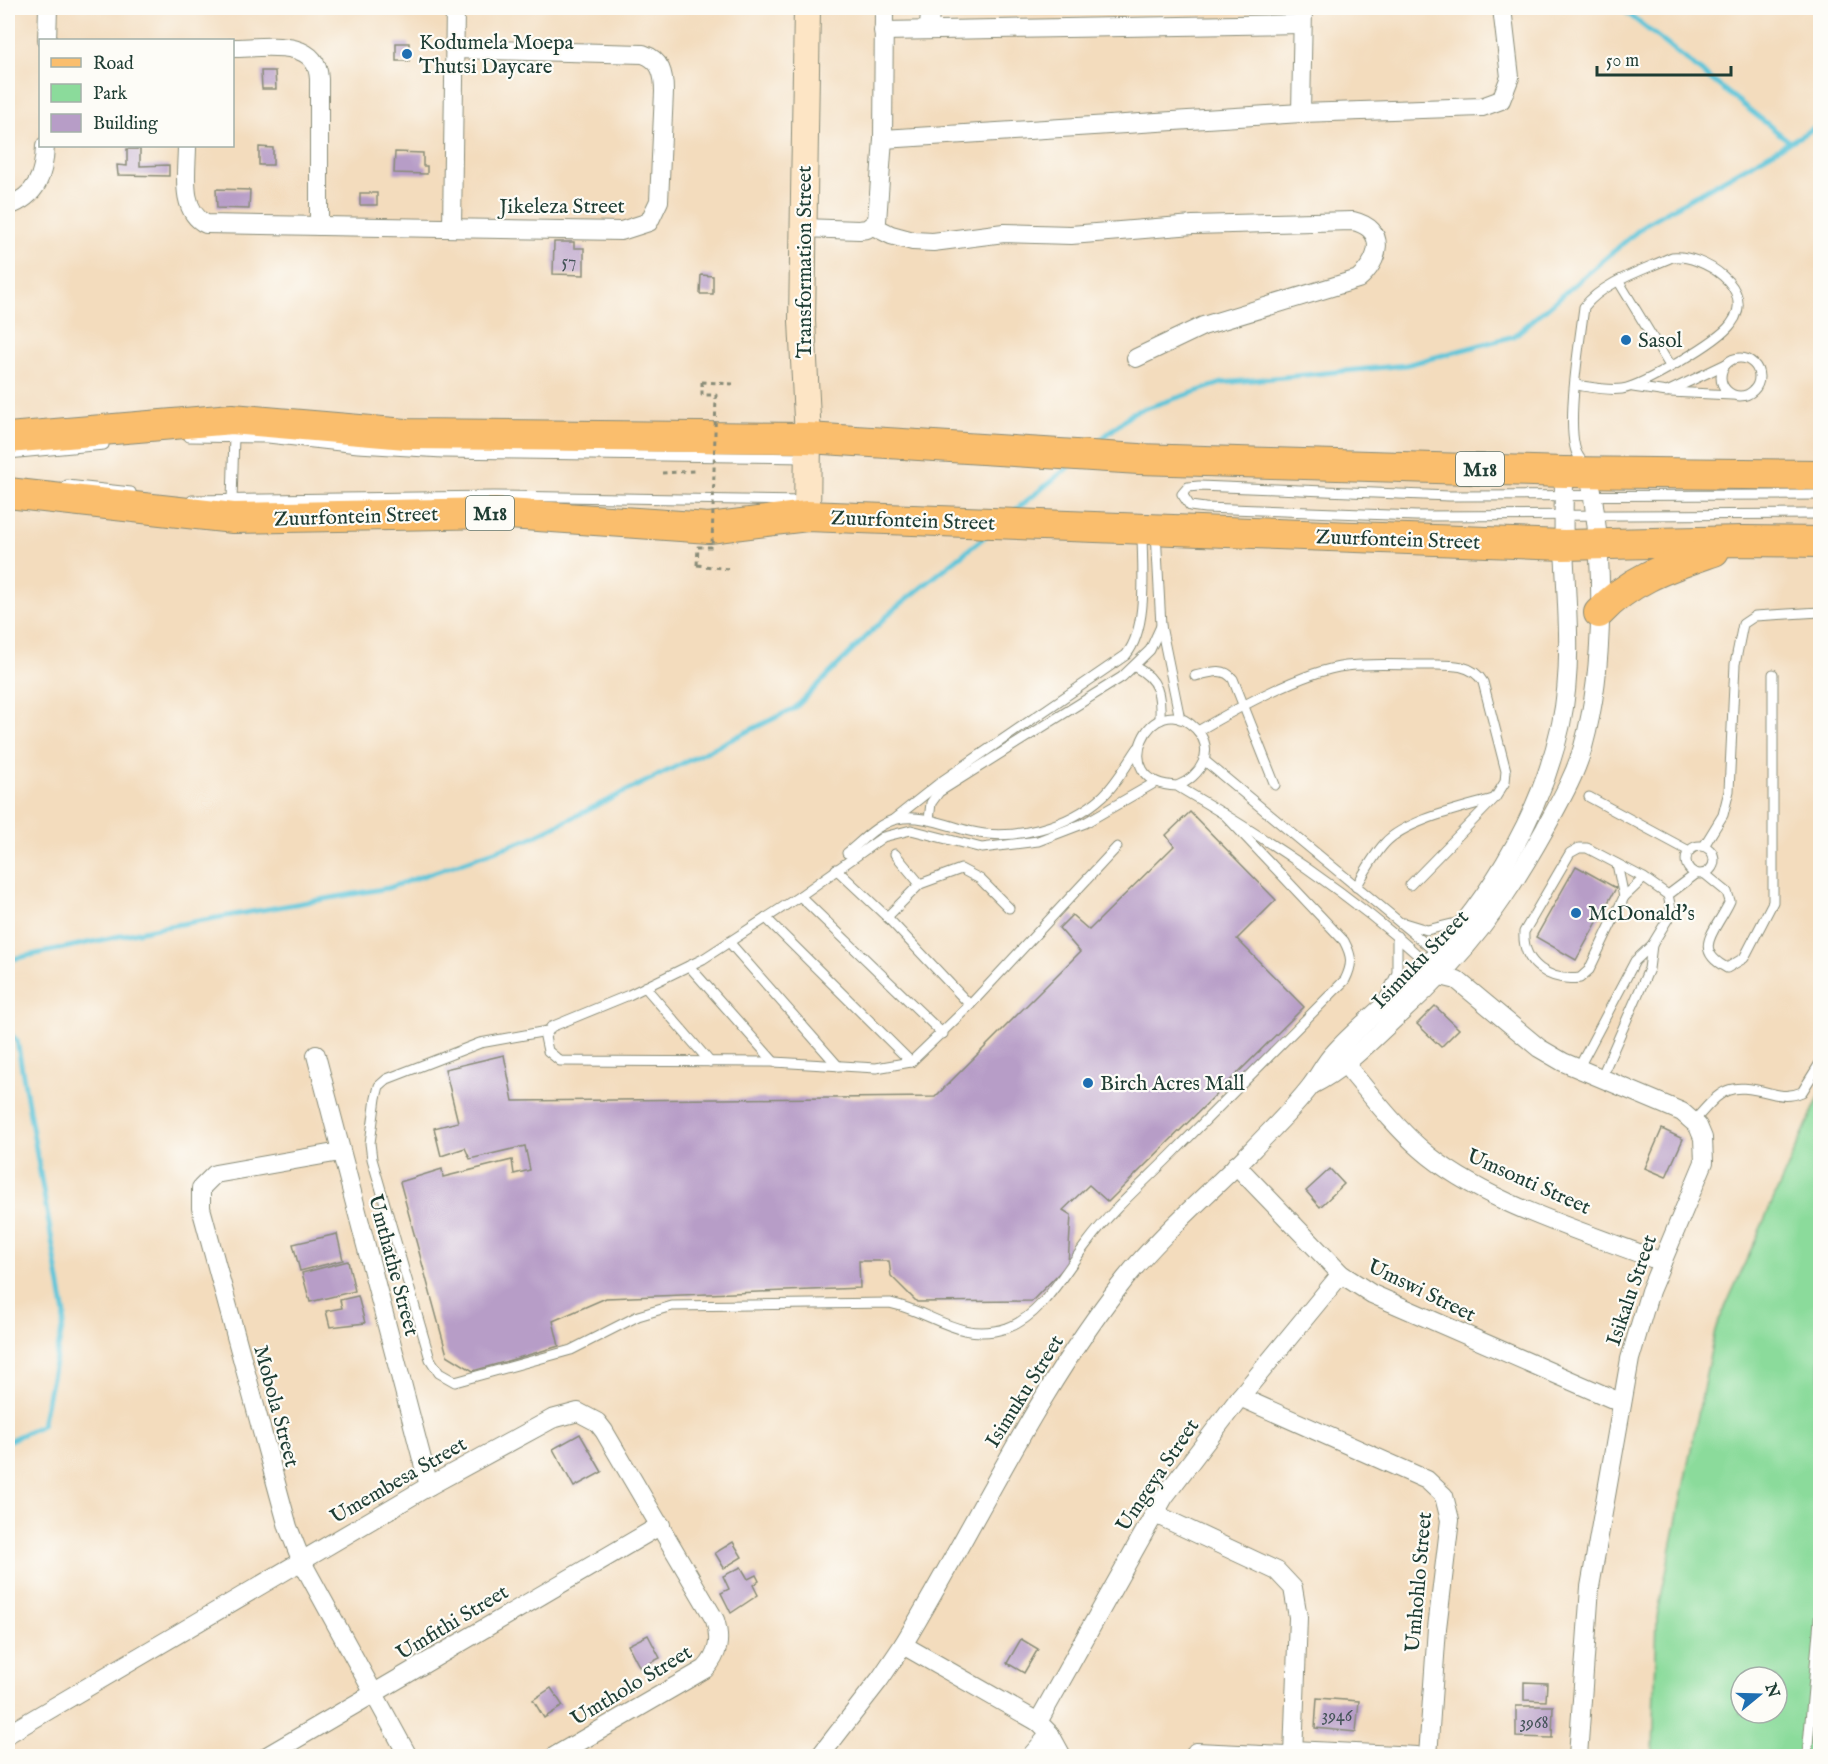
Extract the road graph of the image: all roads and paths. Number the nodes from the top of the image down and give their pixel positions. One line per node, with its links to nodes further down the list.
1 (48, 8): 10 (street)
2 (455, 8): 12 (street)
3 (807, 8): 21 (street, Transformation Street)
4 (884, 8): 9 (street)
5 (930, 8): 8 (street)
6 (1502, 8): 13 (street)
7 (1302, 16): 8 (street); 13 (street)
8 (929, 30): 9 (street)
9 (883, 31): 14 (street)
10 (47, 39)
11 (234, 48): 18 (street)
12 (454, 49): 20 (street); 20 (street, Jikeleza Street)
13 (1301, 113): 14 (street)
14 (883, 139): 19 (street)
15 (45, 147): 17 (street)
16 (187, 147): 18 (street, Jikeleza Street)
17 (8, 206)
18 (319, 226): 20 (street, Jikeleza Street)
19 (873, 226): 21 (street); 23 (street)
20 (452, 227)
21 (803, 228): 35 (street, Transformation Street)
22 (1619, 282): 25 (lane); 25 (lane); 27 (lane)
23 (1136, 358)
24 (1726, 364): 29 (lane); 30 (lane); 30 (lane)
25 (1670, 366): 28 (lane)
26 (733, 384): 37 (path, bridge)
27 (1576, 385): 28 (lane); 40 (lane)
28 (1631, 387): 29 (lane)
29 (1668, 392): 30 (lane)
30 (1732, 395)
31 (234, 436): 33 (lane); 35 (lane); 46 (lane)
32 (8, 438): 35 (main road, M18)
33 (183, 438)
34 (110, 444): 36 (lane)
35 (808, 448): 40 (main road, M18); 47 (street, Transformation Street)
36 (8, 454)
37 (713, 470): 38 (path); 55 (path, bridge)
38 (662, 473)
39 (1821, 475): 40 (main road, M18)
40 (1578, 477): 44 (lane); 49 (street, Isimuku Street); 51 (street, Isimuku Street); 51 (lane)
41 (51, 483): 42 (lane)
42 (138, 493)
43 (8, 494): 47 (main road, Zuurfontein Street / M18)
44 (1821, 495)
45 (182, 500): 46 (lane)
46 (232, 500): 47 (lane)
47 (807, 509): 50 (main road, Zuurfontein Street / M18)
48 (1821, 514): 49 (lane)
49 (1595, 516): 51 (lane); 54 (street, Isimuku Street)
50 (1149, 530): 51 (main road, Zuurfontein Street / M18); 58 (lane); 74 (lane)
51 (1564, 531): 54 (main road, Zuurfontein Street / M18); 95 (street, Isimuku Street)
52 (1743, 541): 53 (main road, Zuurfontein Street / M18); 54 (main road, Zuurfontein Street / M18); 57 (main road)
53 (1821, 542)
54 (1599, 545): 57 (street, Isimuku Street)
55 (728, 569)
56 (1821, 612): 76 (lane)
57 (1599, 613): 100 (street, Isimuku Street)
58 (1161, 626): 59 (lane); 63 (lane)
59 (1135, 667): 64 (lane); 75 (lane)
60 (1773, 674): 82 (lane)
61 (1195, 676): 62 (lane)
62 (1243, 705): 65 (lane); 69 (lane); 72 (lane)
63 (1180, 719): 64 (lane); 65 (lane)
64 (1160, 720): 66 (lane)
65 (1198, 730): 67 (lane)
66 (1138, 748): 68 (lane); 75 (lane)
67 (1205, 761): 70 (lane); 87 (lane)
68 (1156, 782): 70 (lane); 81 (lane)
69 (1275, 785)
70 (1177, 786): 73 (lane)
71 (1589, 797): 78 (lane)
72 (1496, 798): 86 (lane); 87 (lane)
73 (1223, 813): 96 (lane); 104 (lane)
74 (894, 819): 75 (lane); 83 (lane)
75 (929, 820)
76 (1704, 846): 78 (lane); 82 (lane)
77 (1117, 847): 102 (lane)
78 (1689, 851): 82 (lane)
79 (895, 854): 85 (lane)
80 (1617, 864): 84 (lane); 90 (lane); 90 (lane)
81 (836, 869): 83 (lane); 93 (lane)
82 (1700, 874): 88 (lane)
83 (824, 878): 89 (lane)
84 (1644, 878): 88 (lane); 90 (lane)
85 (920, 884): 91 (lane); 93 (lane)
86 (1410, 885)
87 (1356, 887): 92 (lane)
88 (1668, 895): 98 (lane)
89 (801, 896): 94 (lane); 105 (lane)
90 (1624, 897)
91 (1009, 908)
92 (1391, 916): 95 (lane); 100 (lane)
93 (887, 917): 102 (lane)
94 (766, 918): 97 (lane); 110 (lane)
95 (1466, 921): 100 (street, Isimuku Street)
96 (1397, 936): 100 (lane); 103 (lane)
97 (729, 942): 99 (lane); 112 (lane)
98 (1652, 945): 113 (lane); 114 (lane)
99 (688, 966): 101 (lane); 109 (lane)
100 (1443, 967): 103 (street, Isimuku Street); 107 (street, Isimuku Street); 113 (street)
101 (645, 987): 104 (lane); 108 (lane)
102 (970, 1005): 105 (lane)
103 (1376, 1012): 107 (street, Isimuku Street)
104 (547, 1031): 108 (lane)
105 (943, 1034): 110 (lane)
106 (316, 1055): 116 (street, Umthathe Street)
107 (1340, 1058): 117 (street, Isimuku Street); 118 (street, Umsonti Street)
108 (710, 1062): 109 (lane)
109 (774, 1062): 112 (lane)
110 (911, 1062): 112 (lane)
111 (1821, 1063): 115 (lane)
112 (838, 1066)
113 (1578, 1069): 114 (street)
114 (1601, 1078): 115 (street)
115 (1694, 1121): 118 (street, Isikalu Street)
116 (340, 1152): 122 (street, Umthathe Street); 125 (street, Mobola Street)
117 (1236, 1166): 119 (street, Umswi Street); 128 (street, Isimuku Street)
118 (1662, 1262): 121 (street, Isikalu Street)
119 (1341, 1274): 120 (street, Umgeya Street); 121 (street, Umswi Street)
120 (1240, 1397): 123 (street, Umgeya Street); 141 (street, Umhohlo Street)
121 (1622, 1404): 142 (street, Isikalu Street)
122 (429, 1486): 124 (street, Umembesa Street); 125 (street, Umembesa Street)
123 (1155, 1514): 130 (street, Umgeya Street); 133 (street)
124 (661, 1525): 127 (street, Umembesa Street); 129 (street, Umfithi Street)
125 (302, 1562): 129 (street, Mobola Street); 131 (street, Umembesa Street)
126 (1821, 1609): 143 (lane)
127 (719, 1641): 136 (street, Umtholo Street)
128 (903, 1645): 130 (street); 137 (street, Isimuku Street)
129 (374, 1694): 134 (street, Umfithi Street); 135 (street, Mobola Street)
130 (1044, 1728): 138 (street, Umgeya Street); 139 (street)
131 (8, 1734)
132 (1196, 1752): 133 (street)
133 (1291, 1754): 140 (street)
134 (267, 1756)
135 (408, 1756)
136 (555, 1756)
137 (820, 1756)
138 (1031, 1756)
139 (1062, 1756)
140 (1418, 1756)
141 (1428, 1756)
142 (1578, 1756)
143 (1807, 1756)

